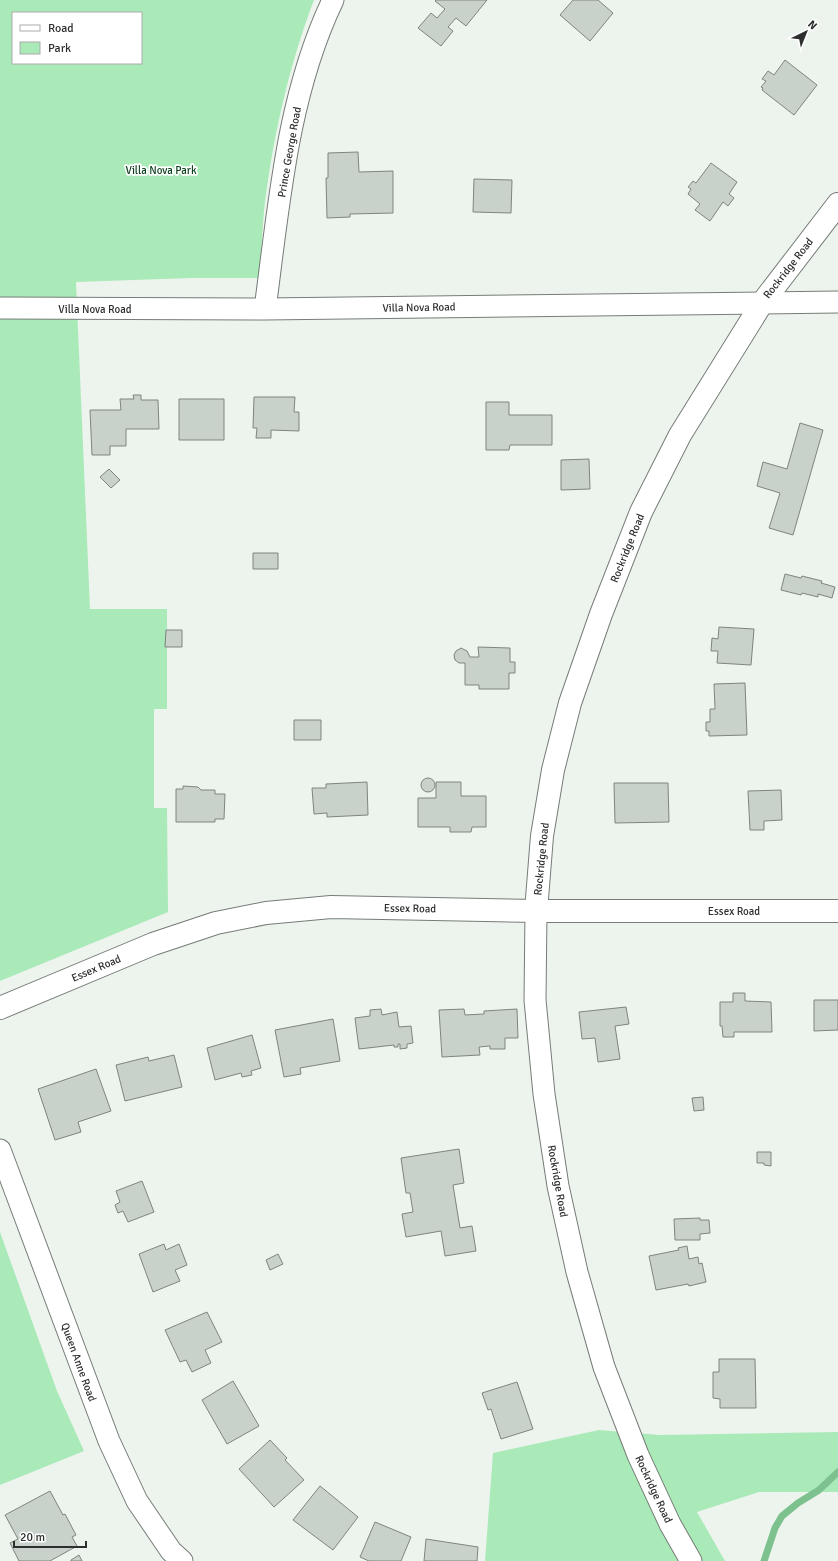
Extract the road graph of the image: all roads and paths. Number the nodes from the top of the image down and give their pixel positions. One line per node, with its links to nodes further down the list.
1 (333, 0): 6 (street, Prince George Road)
2 (838, 204): 4 (street, Rockridge Road)
3 (838, 302): 4 (street, Villa Nova Road)
4 (762, 303): 6 (street, Villa Nova Road); 7 (street, Rockridge Road)
5 (0, 308): 6 (street, Villa Nova Road)
6 (265, 309)
7 (536, 911): 8 (street, Essex Road); 9 (street, Essex Road); 12 (street, Rockridge Road)
8 (838, 911)
9 (0, 1008)
10 (0, 1150): 11 (street, Queen Anne Road)
11 (182, 1561)
12 (691, 1561)

